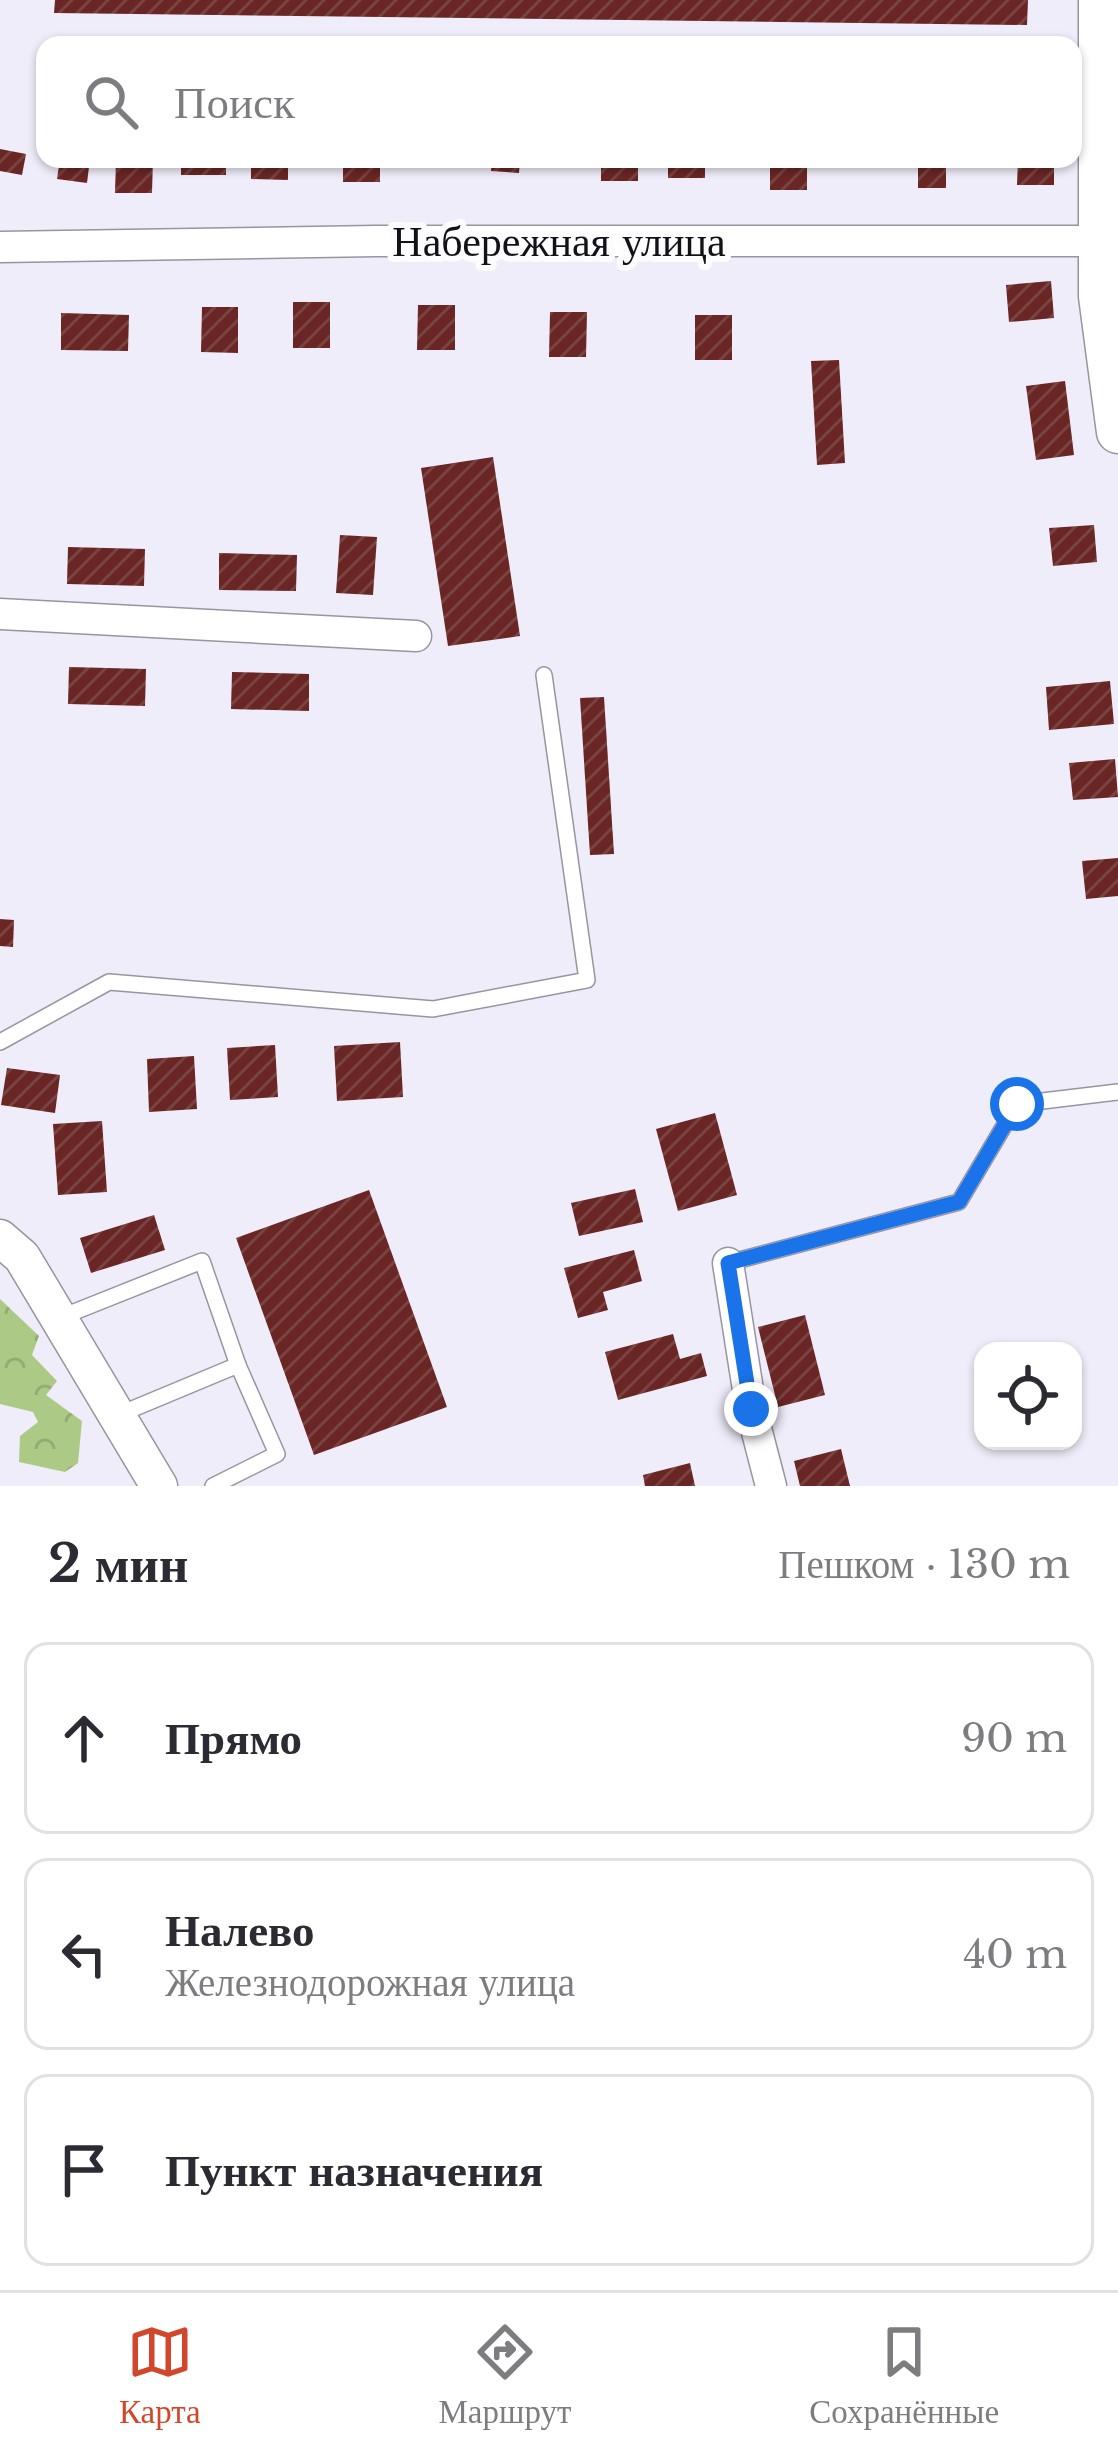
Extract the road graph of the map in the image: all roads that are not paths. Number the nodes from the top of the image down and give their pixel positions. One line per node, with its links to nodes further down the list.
1 (1100, 0): 2 (main road)
2 (1109, 241): 3 (street, Набережная улица); 4 (main road)
3 (0, 247)
4 (1118, 432)
5 (0, 614): 6 (street)
6 (416, 636)
7 (544, 675): 8 (lane)
8 (0, 1042)
9 (1118, 1092): 11 (lane)
10 (0, 1238): 12 (street)
11 (728, 1263): 17 (street)
12 (59, 1318): 13 (lane); 14 (street)
13 (238, 1365): 14 (lane); 16 (lane)
14 (118, 1415): 15 (street)
15 (159, 1486)
16 (212, 1486)
17 (771, 1486)

